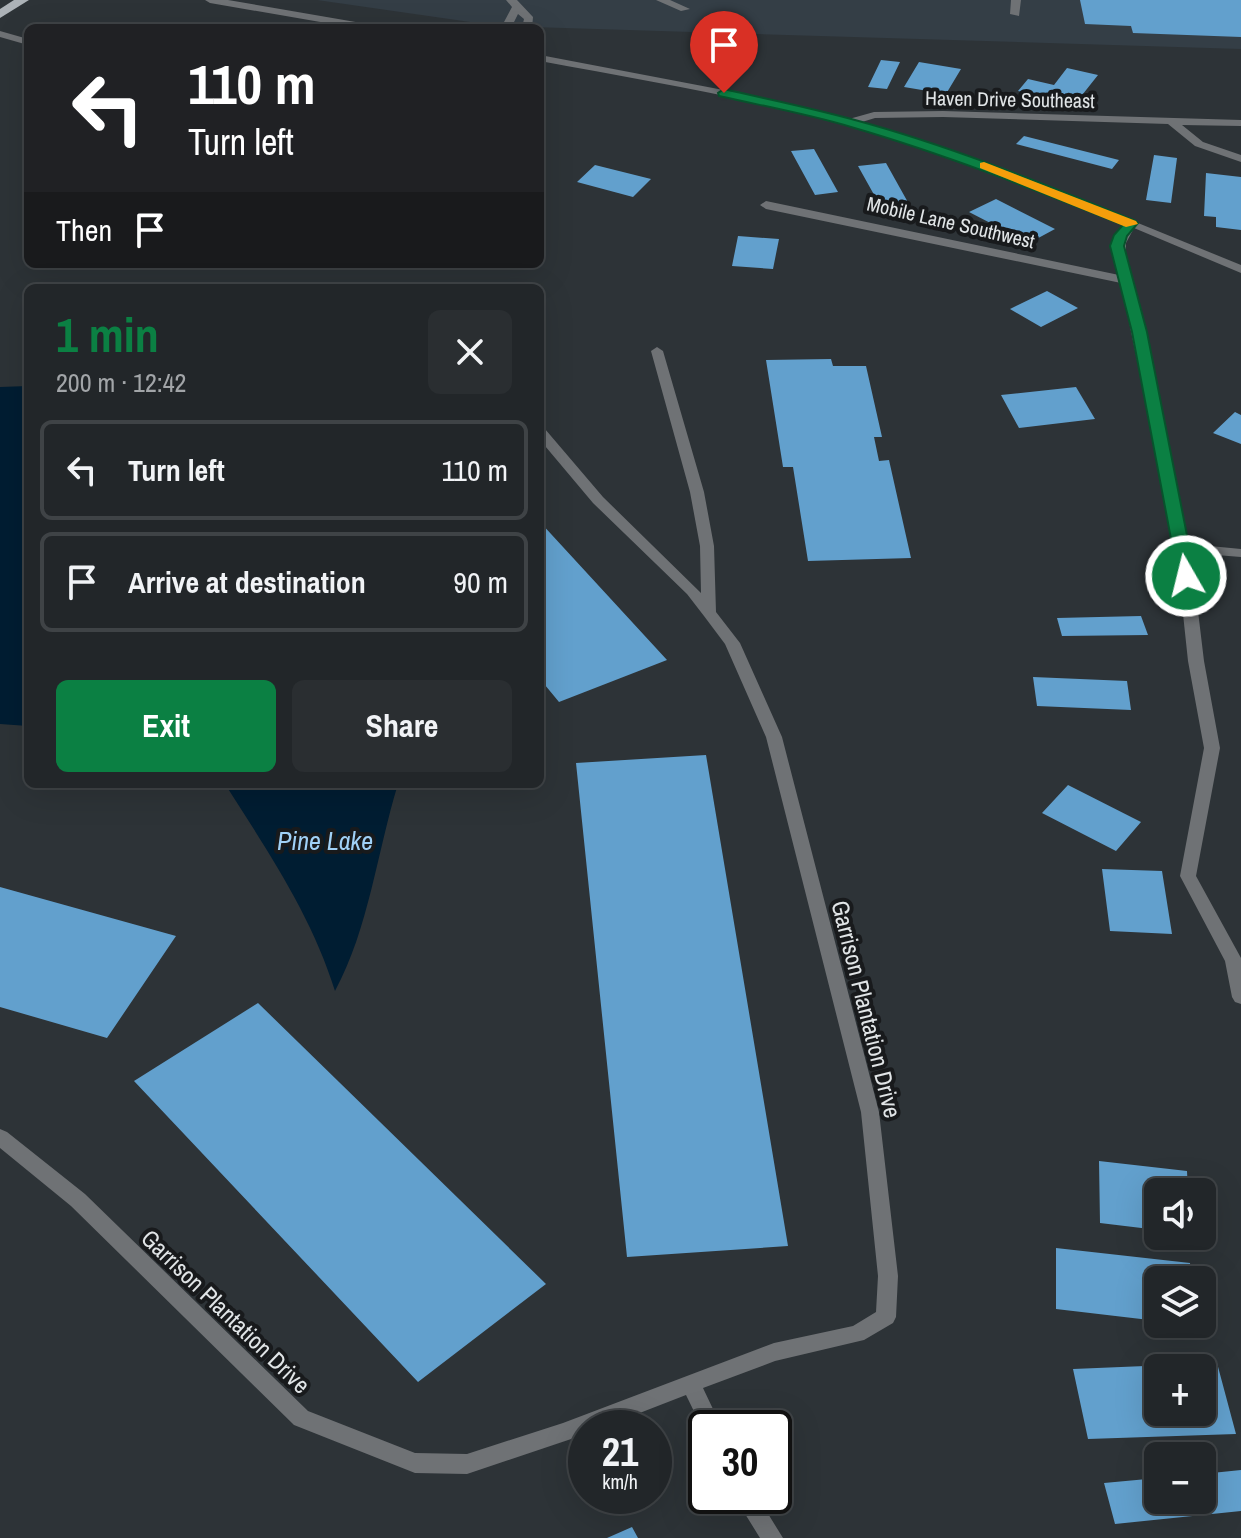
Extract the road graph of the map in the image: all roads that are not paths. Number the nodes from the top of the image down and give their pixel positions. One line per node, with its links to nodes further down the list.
1 (23, 0): 7 (main road)
2 (210, 0): 9 (street)
3 (661, 0): 6 (street)
4 (1016, 0): 8 (street)
5 (514, 3): 10 (street); 11 (street)
6 (685, 9)
7 (0, 14)
8 (1015, 14)
9 (350, 24)
10 (508, 24)
11 (528, 24)
12 (0, 34): 13 (street)
13 (24, 41)
14 (544, 59): 16 (street)
15 (1171, 121): 16 (street, Haven Drive Southeast); 17 (street, Haven Drive Southeast); 18 (street)
16 (850, 122): 20 (street)
17 (1241, 123)
18 (1241, 159)
19 (766, 205): 22 (street, Mobile Lane Southwest)
20 (1132, 223): 21 (street); 22 (street)
21 (1241, 269)
22 (1127, 280): 25 (street)
23 (657, 351): 27 (street)
24 (544, 437): 27 (street, Garrison Plantation Drive)
25 (1183, 548): 26 (street); 28 (street)
26 (1241, 553)
27 (709, 613): 30 (street, Garrison Plantation Drive)
28 (1241, 997)
29 (0, 1137): 30 (street, Garrison Plantation Drive)
30 (691, 1384): 31 (street)
31 (703, 1410)
32 (757, 1514): 33 (street)
33 (772, 1538)

